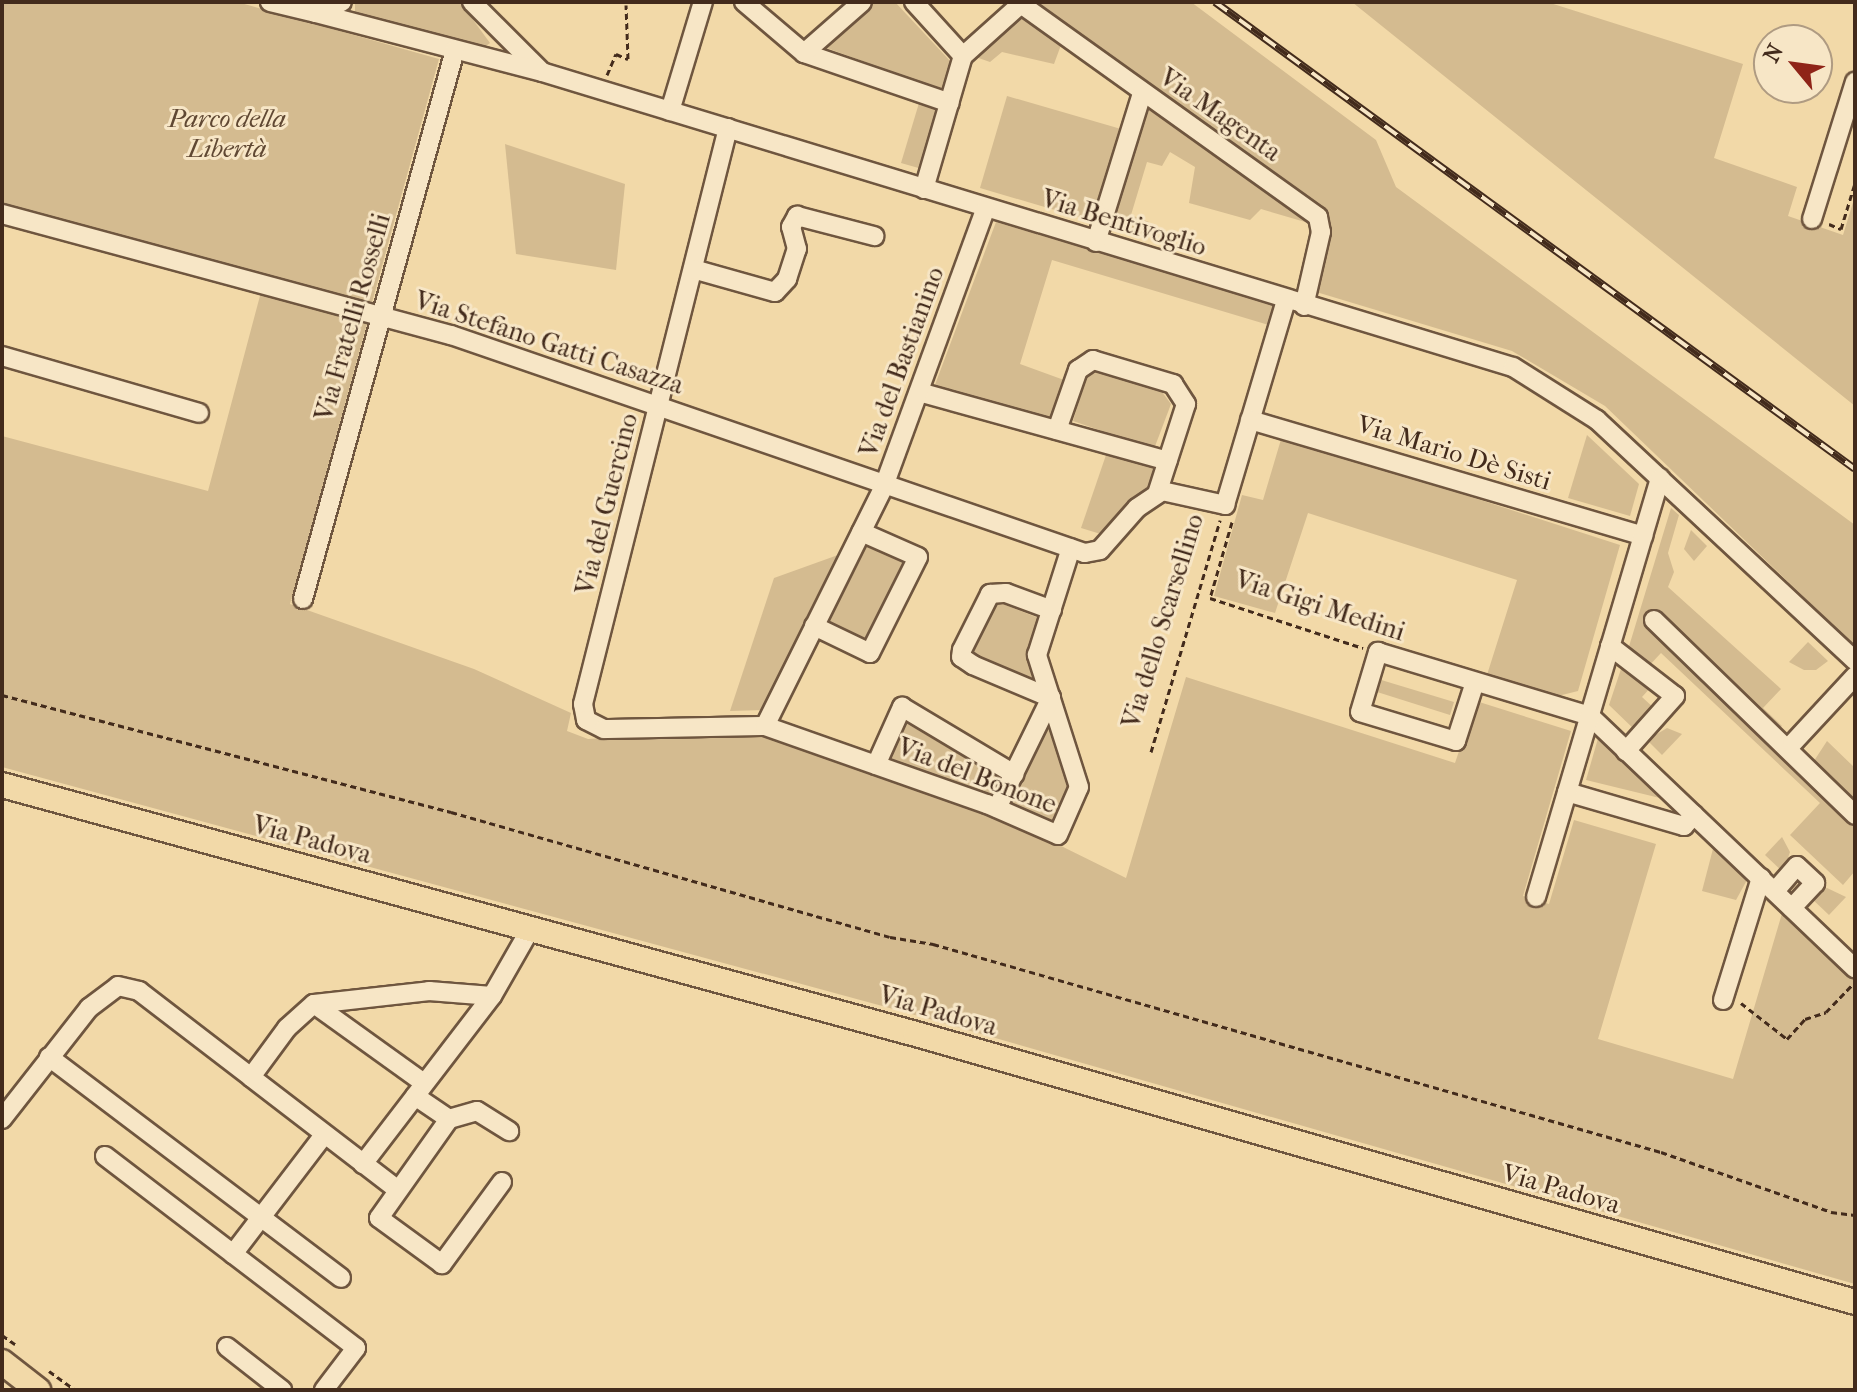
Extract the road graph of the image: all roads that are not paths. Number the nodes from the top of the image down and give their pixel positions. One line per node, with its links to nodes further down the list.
1 (270, 2): 9 (street, Via Bentivoglio)
2 (342, 2): 9 (street)
3 (472, 2): 13 (street, Via Bentivoglio)
4 (703, 2): 17 (street)
5 (744, 2): 11 (street)
6 (862, 2): 11 (street)
7 (914, 2): 12 (street)
8 (1019, 3): 12 (street); 15 (street, Via Magenta)
9 (304, 8): 10 (street, Via Bentivoglio)
10 (455, 50): 13 (street, Via Bentivoglio); 27 (street, Via Fratelli Rosselli)
11 (804, 53): 16 (street)
12 (963, 56): 16 (street)
13 (542, 72): 17 (street, Via Bentivoglio)
14 (1855, 82): 22 (street)
15 (1142, 93): 24 (street); 26 (street, Via Magenta)
16 (950, 103): 19 (street)
17 (670, 111): 18 (street, Via Bentivoglio)
18 (728, 128): 19 (street, Via Bentivoglio); 25 (street, Via del Guercino)
19 (924, 189): 20 (street, Via Bentivoglio)
20 (986, 208): 24 (street, Via Bentivoglio); 29 (street, Via del Bastianino)
21 (2, 214): 27 (street, Via Stefano Gatti Casazza)
22 (1812, 219)
23 (874, 236): 25 (street)
24 (1096, 242): 26 (street, Via Bentivoglio)
25 (693, 269): 30 (street, Via del Guercino)
26 (1295, 303): 32 (street, Via dello Scarsellino); 35 (street, Via Bentivoglio)
27 (380, 316): 30 (street, Via Stefano Gatti Casazza); 41 (street, Via Fratelli Rosselli)
28 (2, 356): 31 (street)
29 (919, 392): 33 (street); 36 (street, Via del Bastianino)
30 (659, 405): 36 (street, Via Stefano Gatti Casazza); 52 (street, Via del Guercino)
31 (199, 413)
32 (1250, 420): 37 (street, Via dello Scarsellino); 39 (street, Via Mario Dè Sisti)
33 (1057, 430): 34 (street); 34 (street)
34 (1168, 461): 37 (street)
35 (1660, 478): 39 (street); 46 (street, Via Bentivoglio)
36 (884, 486): 38 (street, Via del Bastianino); 40 (street, Via Stefano Gatti Casazza)
37 (1157, 494): 40 (street, Via dello Scarsellino)
38 (861, 532): 44 (street, Via del Bastianino); 44 (street)
39 (1643, 536): 45 (street)
40 (1071, 548): 42 (street)
41 (303, 599)
42 (1052, 610): 49 (street); 49 (street)
43 (1654, 620): 61 (street)
44 (814, 626): 51 (street, Via del Bastianino)
45 (1610, 646): 50 (street); 54 (street)
46 (1855, 661)
47 (1855, 676): 53 (street)
48 (1475, 682): 48 (street, Via Gigi Medini); 50 (street, Via Gigi Medini)
49 (1051, 698): 56 (street); 59 (street, Via del Bonone)
50 (1590, 716): 54 (street); 58 (street)
51 (765, 726): 52 (street, Via del Bonone); 55 (street, Via del Bonone)
52 (618, 729)
53 (1792, 744)
54 (1626, 751): 60 (street)
55 (876, 765): 56 (street, Via del Bonone); 59 (street, Via del Bonone)
56 (1014, 774): 59 (street)
57 (2, 785): 65 (main road, Via Padova)
58 (1567, 792): 60 (street); 63 (street)
59 (997, 808)
60 (1694, 815): 62 (street)
61 (1855, 815)
62 (1768, 885): 64 (street); 64 (street); 67 (street)
63 (1536, 897)
64 (1792, 908): 66 (street)
65 (531, 928): 68 (street); 84 (main road, Via Padova)
66 (1855, 968)
67 (1724, 995)
68 (492, 996): 69 (street); 72 (street)
69 (314, 1004): 71 (street); 72 (street)
70 (49, 1057): 71 (street); 73 (street); 81 (street)
71 (251, 1077): 76 (street)
72 (420, 1090): 74 (street); 78 (street)
73 (2, 1119)
74 (449, 1119): 75 (street); 80 (street)
75 (509, 1131)
76 (324, 1135): 78 (street); 81 (street)
77 (105, 1156): 82 (street)
78 (363, 1164): 80 (street)
79 (502, 1182): 80 (street)
80 (398, 1190)
81 (261, 1217): 82 (street); 83 (street)
82 (233, 1254): 89 (street)
83 (341, 1278)
84 (1855, 1302)
85 (227, 1347): 88 (street)
86 (2, 1362): 87 (main road)
87 (38, 1390)
88 (282, 1390)
89 (324, 1390)

